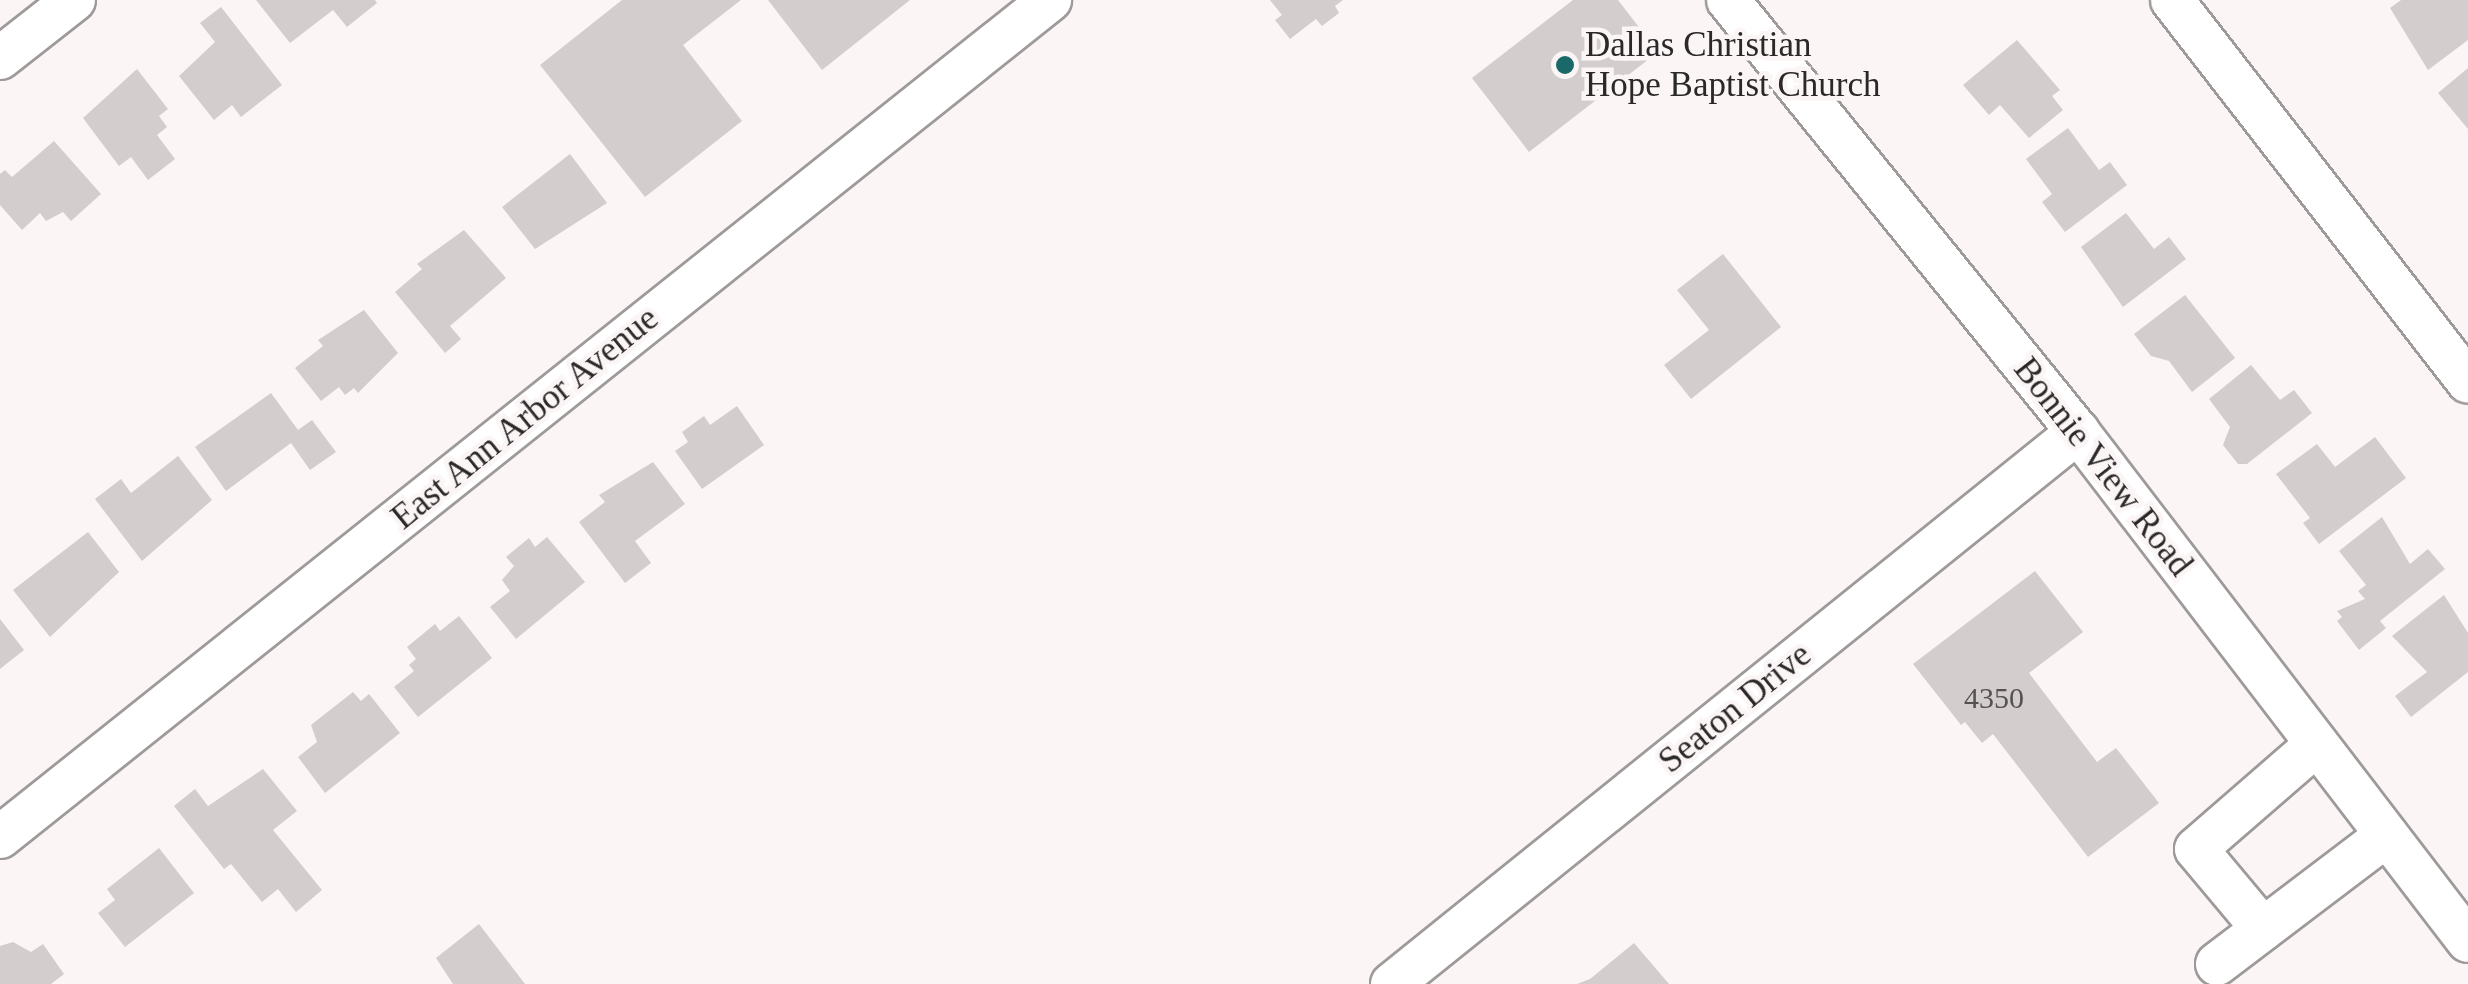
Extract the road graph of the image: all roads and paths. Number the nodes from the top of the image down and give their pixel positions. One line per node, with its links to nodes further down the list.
1 (74, 0): 5 (street)
2 (1050, 0): 10 (street, East Ann Arbor Avenue)
3 (1728, 0): 7 (street, Bonnie View Road)
4 (2172, 0): 6 (street)
5 (0, 58)
6 (2468, 382)
7 (2078, 432): 8 (street, Bonnie View Road); 14 (street, Seaton Drive)
8 (2316, 744): 9 (street, Bonnie View Road); 11 (street)
9 (2387, 835): 11 (street); 12 (street, Bonnie View Road)
10 (0, 836)
11 (2263, 928): 13 (street)
12 (2468, 941)
13 (2217, 964)
14 (1392, 984)

